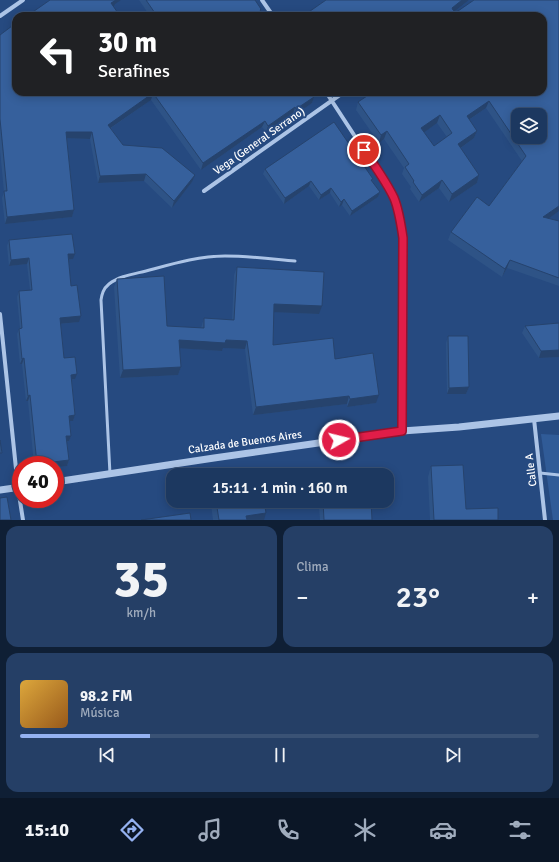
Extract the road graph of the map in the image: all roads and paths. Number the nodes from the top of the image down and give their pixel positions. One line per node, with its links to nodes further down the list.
1 (24, 0): 4 (street)
2 (262, 0): 3 (street)
3 (270, 12)
4 (0, 16)
5 (329, 96): 7 (street)
6 (338, 96): 7 (street, Vega (General Serrano))
7 (332, 100): 8 (street, Vega (General Serrano)); 13 (street)
8 (204, 191)
9 (296, 261): 16 (lane)
10 (0, 314): 14 (street)
11 (559, 416): 12 (street, Calzada de Buenos Aires)
12 (534, 419): 13 (street, Calzada de Buenos Aires); 15 (street, Calle A)
13 (402, 431): 16 (street, Calzada de Buenos Aires)
14 (16, 456)
15 (540, 473): 17 (lane); 23 (street, Calle A)
16 (110, 474): 18 (street, Calzada de Buenos Aires)
17 (559, 475)
18 (64, 481)
19 (12, 488): 20 (street)
20 (0, 490)
21 (22, 508): 22 (street)
22 (23, 520)
23 (545, 520)

